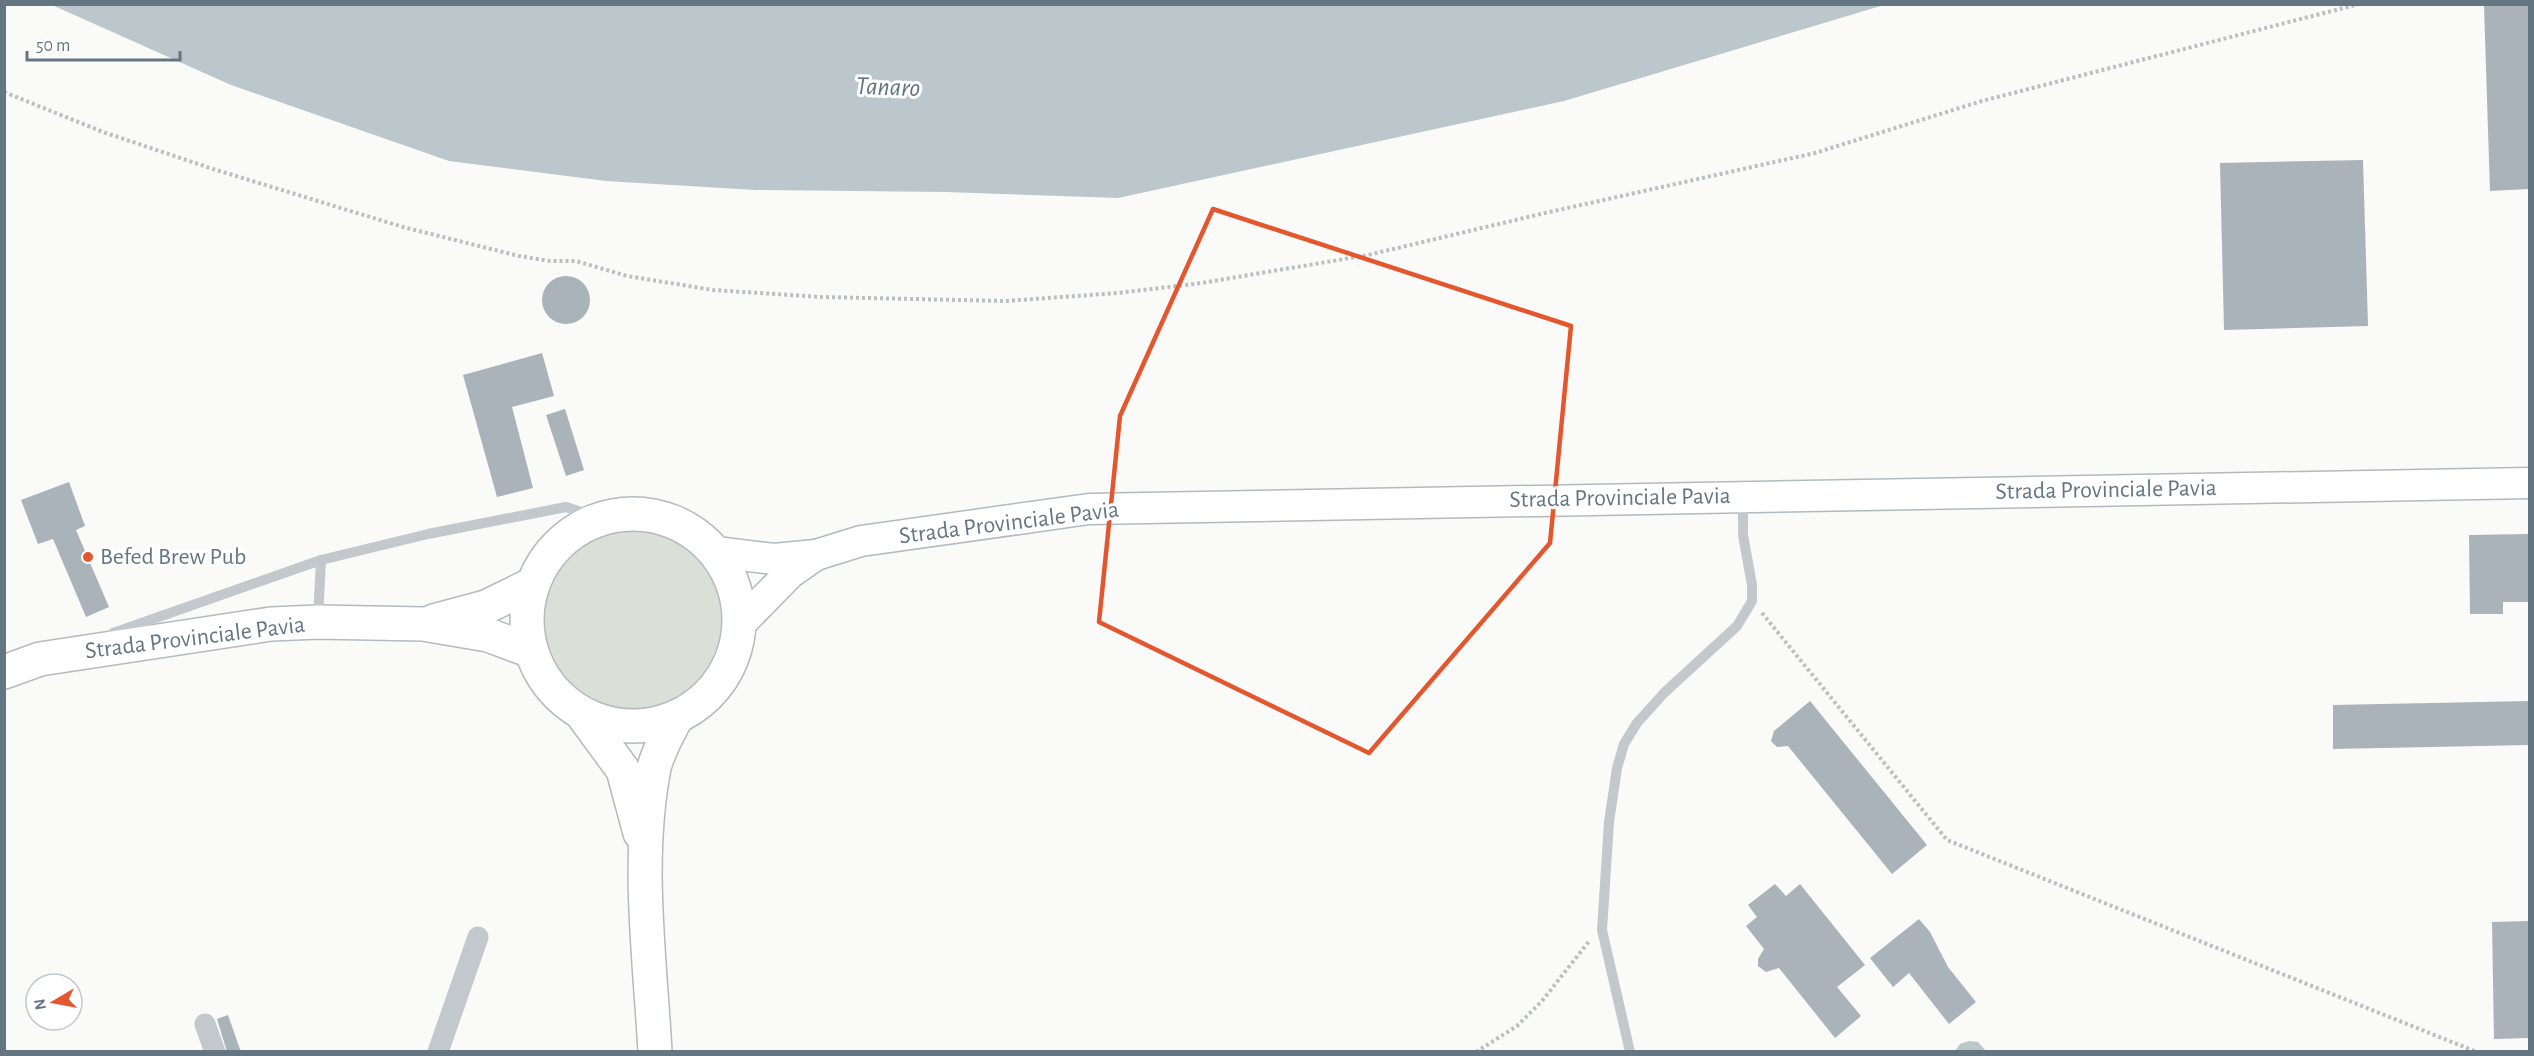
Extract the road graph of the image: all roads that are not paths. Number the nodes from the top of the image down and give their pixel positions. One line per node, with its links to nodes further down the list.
1 (2529, 483): 2 (main road, Strada Provinciale Pavia)
2 (1743, 496): 5 (main road, Strada Provinciale Pavia); 17 (lane)
3 (600, 518): 4 (main road); 6 (lane); 7 (main road)
4 (716, 552): 5 (main road, Strada Provinciale Pavia); 10 (main road)
5 (816, 555): 10 (main road)
6 (321, 560): 8 (lane); 12 (lane)
7 (533, 584): 9 (main road, Strada Provinciale Pavia); 11 (main road)
8 (318, 622): 9 (main road, Strada Provinciale Pavia); 12 (main road, Strada Provinciale Pavia)
9 (423, 624): 11 (main road, Strada Provinciale Pavia)
10 (740, 624): 15 (main road)
11 (531, 651): 14 (main road)
12 (40, 659): 13 (main road, Strada Provinciale Pavia)
13 (4, 672)
14 (582, 714): 15 (main road); 16 (main road)
15 (676, 718): 16 (main road)
16 (645, 852): 23 (main road)
17 (1603, 904): 18 (lane); 24 (lane)
18 (1596, 933)
19 (478, 937): 22 (street)
20 (205, 1024): 21 (street)
21 (215, 1052)
22 (438, 1052)
23 (655, 1052)
24 (1630, 1052)

